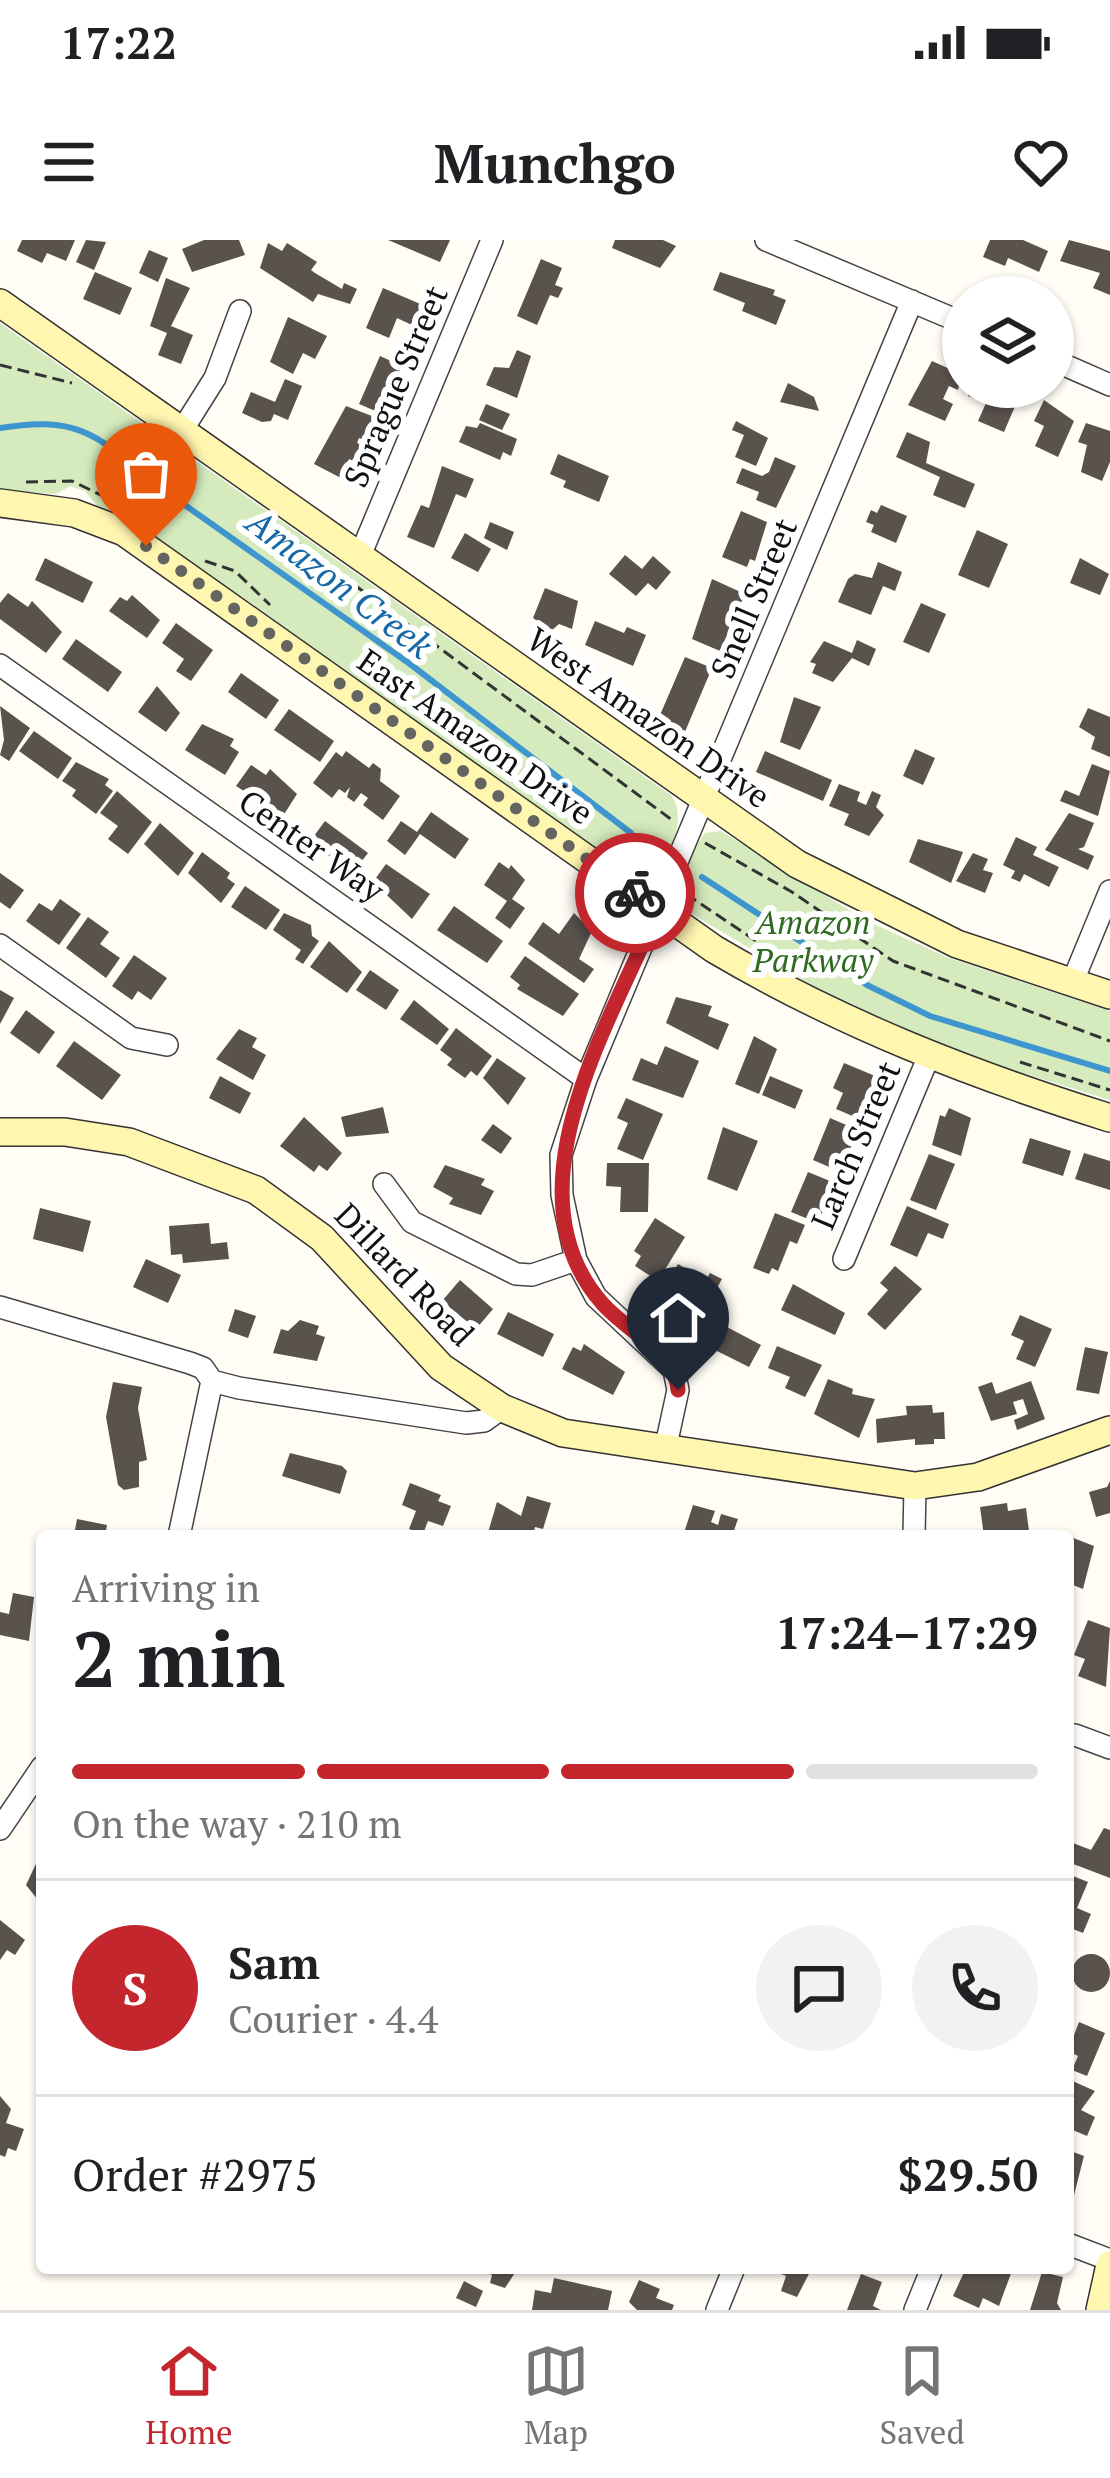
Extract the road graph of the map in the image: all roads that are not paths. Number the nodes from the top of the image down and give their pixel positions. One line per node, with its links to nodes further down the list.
1 (492, 240): 11 (street, Sprague Street)
2 (766, 240): 3 (street)
3 (911, 301): 6 (street); 13 (street, Snell Street)
4 (0, 303): 9 (street, West Amazon Drive)
5 (240, 311): 9 (street)
6 (942, 314)
7 (1074, 370): 8 (street)
8 (1110, 385)
9 (182, 431): 11 (street, West Amazon Drive)
10 (0, 503): 15 (street, East Amazon Drive)
11 (359, 558): 13 (street, West Amazon Drive)
12 (0, 665): 21 (street, Center Way)
13 (704, 801): 15 (street, Snell Street); 17 (street, West Amazon Drive)
14 (1110, 891): 17 (street)
15 (664, 897): 20 (street, East Amazon Drive); 21 (street, Snell Street)
16 (0, 945): 19 (street)
17 (1072, 983): 18 (street, West Amazon Drive)
18 (1110, 995)
19 (167, 1045)
20 (928, 1058): 22 (street, East Amazon Drive); 25 (street, Larch Street)
21 (586, 1079): 26 (street, Snell Street)
22 (1110, 1118)
23 (0, 1132): 29 (street, Dillard Road)
24 (383, 1184): 26 (street)
25 (844, 1259)
26 (576, 1260): 31 (street, Snell Street)
27 (0, 1307): 28 (street)
28 (212, 1381): 29 (street); 33 (street)
29 (502, 1408): 31 (street, Dillard Road)
30 (1110, 1430): 32 (street, Dillard Road)
31 (665, 1450): 32 (street, Dillard Road)
32 (914, 1486): 34 (street)
33 (179, 1530)
34 (914, 1530)
35 (1076, 1735): 36 (street)
36 (1110, 1748)
37 (36, 1776): 38 (street)
38 (0, 1829)
39 (1074, 2247): 40 (street)
40 (1110, 2263): 45 (street)
41 (732, 2274): 43 (street)
42 (930, 2274): 44 (street)
43 (717, 2310)
44 (915, 2310)
45 (1100, 2310)

